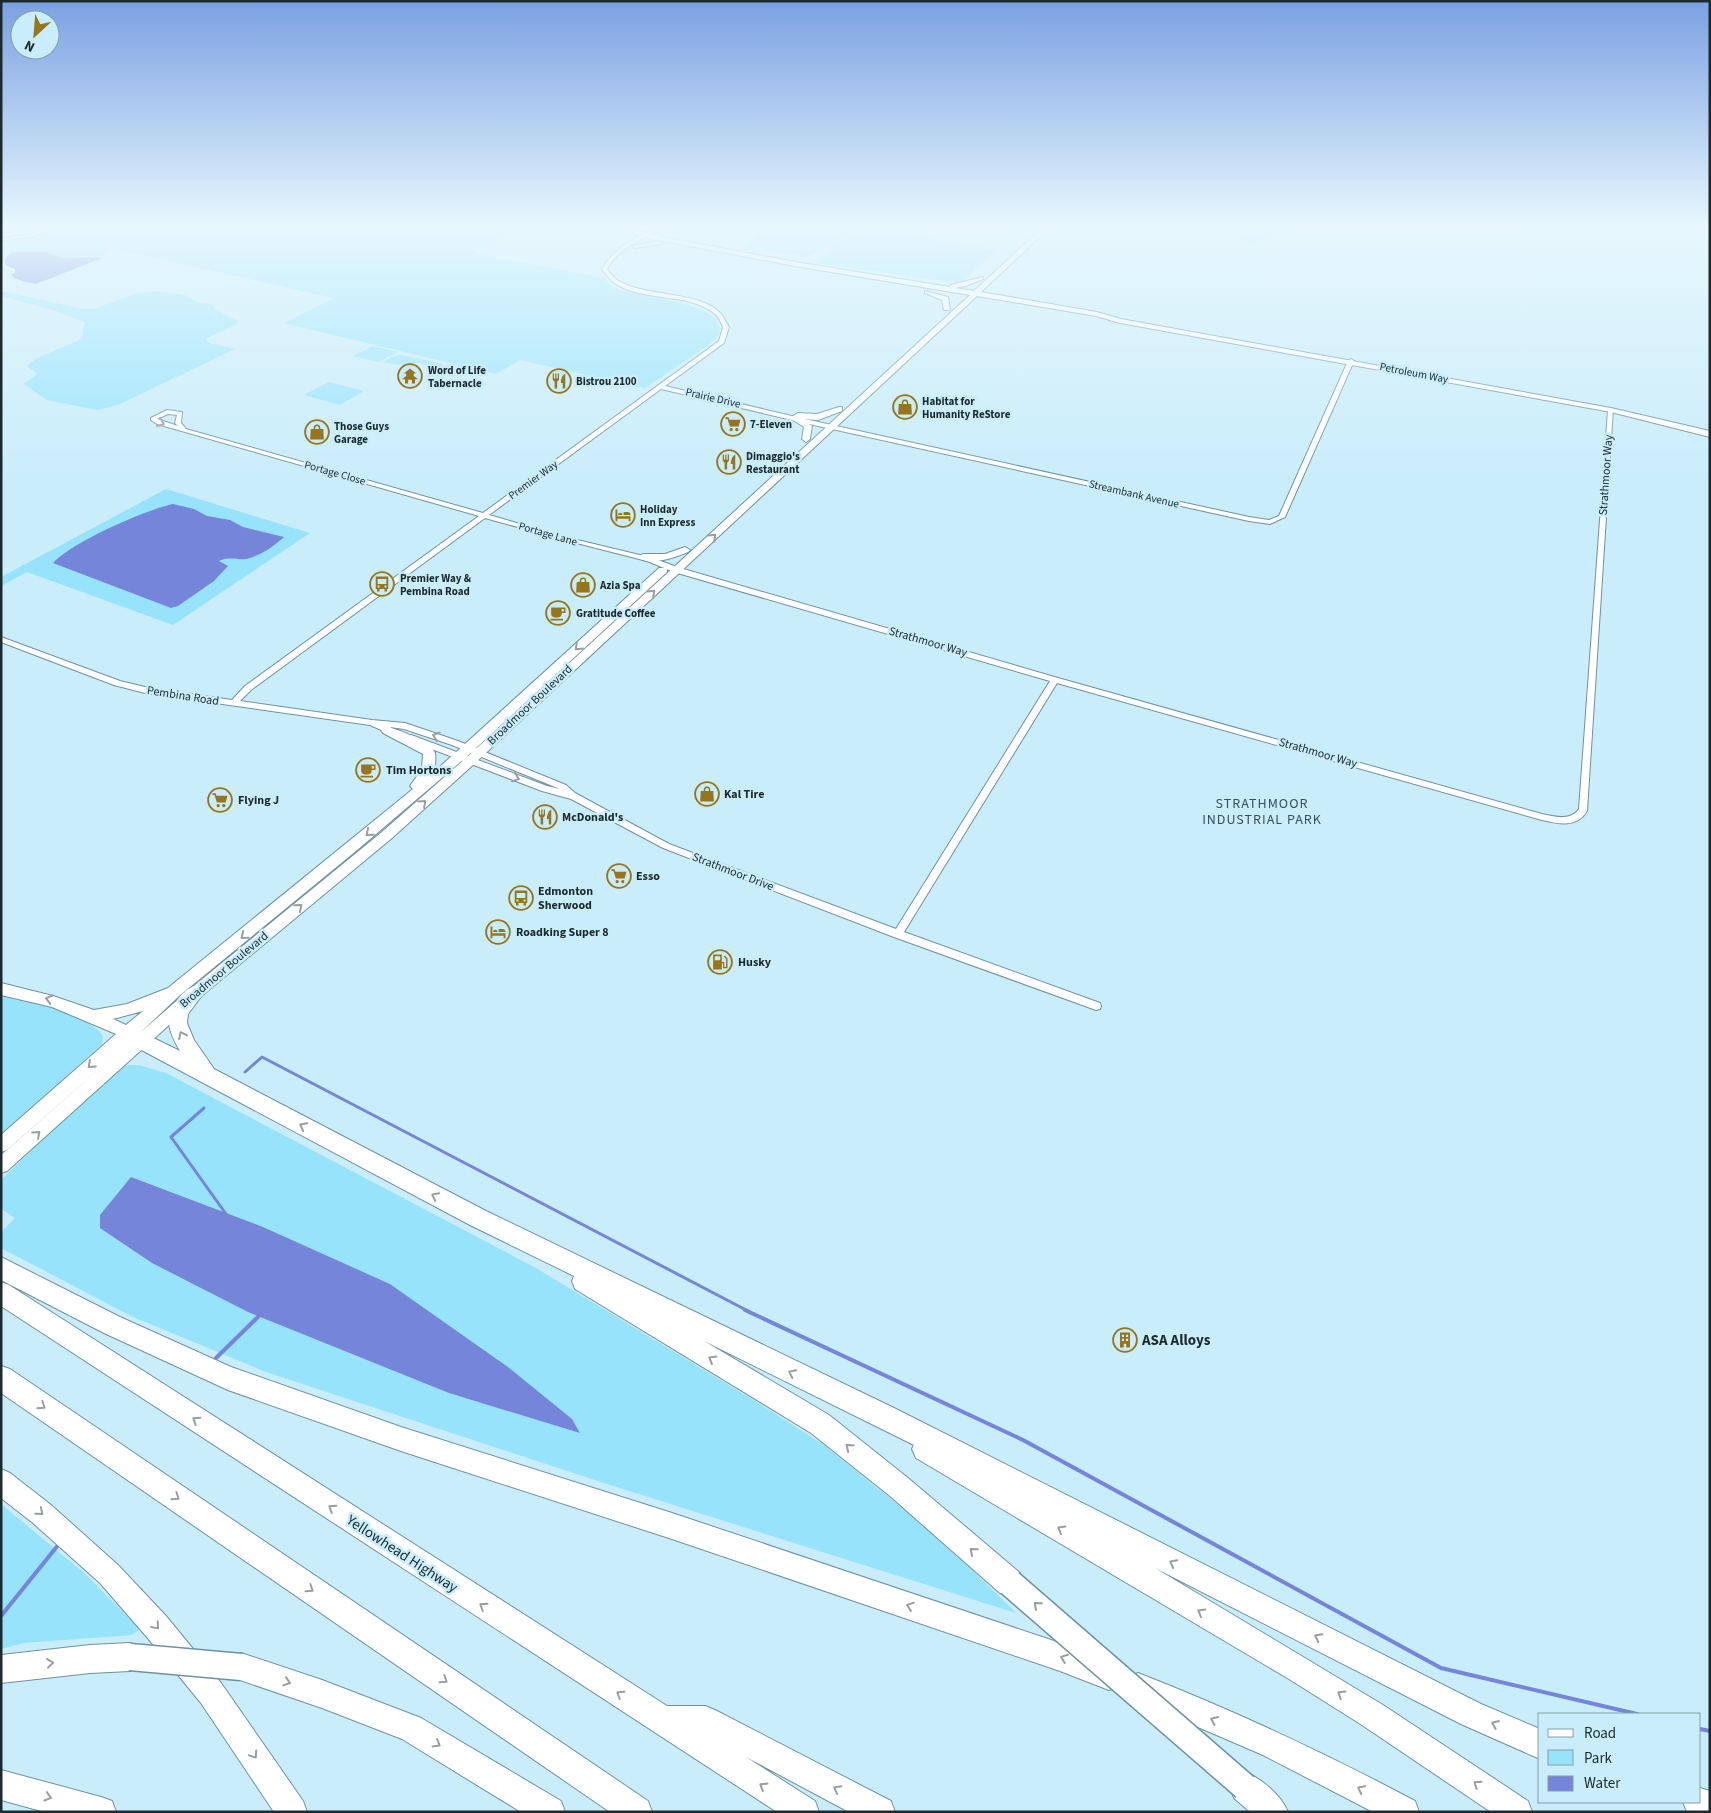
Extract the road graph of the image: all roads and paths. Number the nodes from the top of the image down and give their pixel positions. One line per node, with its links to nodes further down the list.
1 (715, 313): 8 (street, Premier Way)
2 (942, 313): 9 (main road, Broadmoor Boulevard)
3 (955, 313): 12 (main road, Broadmoor Boulevard)
4 (1069, 313): 6 (main road, Petroleum Way)
5 (1090, 313): 6 (main road, Petroleum Way)
6 (1116, 320): 7 (main road, Petroleum Way)
7 (1351, 361): 10 (main road, Petroleum Way); 12 (street, Streambank Avenue)
8 (661, 387): 11 (street, Prairie Drive); 16 (street, Premier Way)
9 (839, 409): 11 (main road); 12 (main road, Broadmoor Boulevard)
10 (1611, 410): 14 (main road, Petroleum Way); 22 (street, Strathmoor Way)
11 (796, 417): 12 (street, Prairie Drive); 15 (main road)
12 (825, 424): 15 (main road, Broadmoor Boulevard); 19 (main road, Broadmoor Boulevard, one-way to 12)
13 (184, 430): 13 (street, Portage Close, one-way to 13); 16 (street, Portage Close)
14 (1710, 434)
15 (806, 439): 17 (main road, Broadmoor Boulevard)
16 (485, 516): 18 (street, Portage Lane); 23 (street, Premier Way)
17 (685, 550): 18 (main road); 19 (main road, Broadmoor Boulevard)
18 (638, 559): 19 (street, Portage Lane); 20 (main road)
19 (669, 567): 20 (main road, Broadmoor Boulevard); 22 (street, Strathmoor Way); 26 (main road, Broadmoor Boulevard, one-way to 19)
20 (646, 585): 26 (main road, Broadmoor Boulevard, one-way to 26)
21 (3, 641): 23 (street, Pembina Road)
22 (1055, 680): 28 (street)
23 (233, 704): 24 (street, Pembina Road)
24 (372, 723): 25 (street, Pembina Road); 26 (street, Pembina Road, one-way to 24)
25 (387, 730): 26 (street, Pembina Road); 27 (main road)
26 (469, 754): 27 (main road, Broadmoor Boulevard); 28 (street, Strathmoor Drive); 31 (main road, Broadmoor Boulevard, one-way to 26)
27 (390, 816): 30 (main road, Broadmoor Boulevard, one-way to 30)
28 (898, 934): 32 (street, Strathmoor Drive)
29 (1, 989): 33 (main road, one-way to 29)
30 (174, 992): 33 (main road); 34 (main road, Broadmoor Boulevard)
31 (194, 994): 34 (main road, Broadmoor Boulevard); 35 (highway, one-way to 31)
32 (1096, 1006)
33 (94, 1016): 34 (main road)
34 (134, 1036): 35 (highway); 36 (main road, Broadmoor Boulevard, one-way to 36); 37 (main road, Broadmoor Boulevard, one-way to 34)
35 (208, 1075): 38 (highway, one-way to 35)
36 (1, 1144)
37 (1, 1166)
38 (478, 1218): 42 (highway, one-way to 38); 54 (highway, one-way to 38, bridge)
39 (1, 1268): 55 (highway, one-way to 39)
40 (1, 1293): 45 (highway, Yellowhead Highway, one-way to 40)
41 (1, 1378): 51 (highway, one-way to 51)
42 (836, 1394): 46 (highway, one-way to 42); 56 (highway, one-way to 42)
43 (1, 1482): 49 (highway, one-way to 49)
44 (1, 1669): 50 (highway, one-way to 50, bridge)
45 (661, 1721): 52 (highway, Yellowhead Highway, one-way to 45); 53 (highway, one-way to 45)
46 (1538, 1743)
47 (1, 1785): 48 (highway, one-way to 48)
48 (101, 1812)
49 (292, 1812)
50 (550, 1812)
51 (636, 1812)
52 (804, 1812)
53 (880, 1812)
54 (1273, 1812)
55 (1404, 1812)
56 (1517, 1812)

